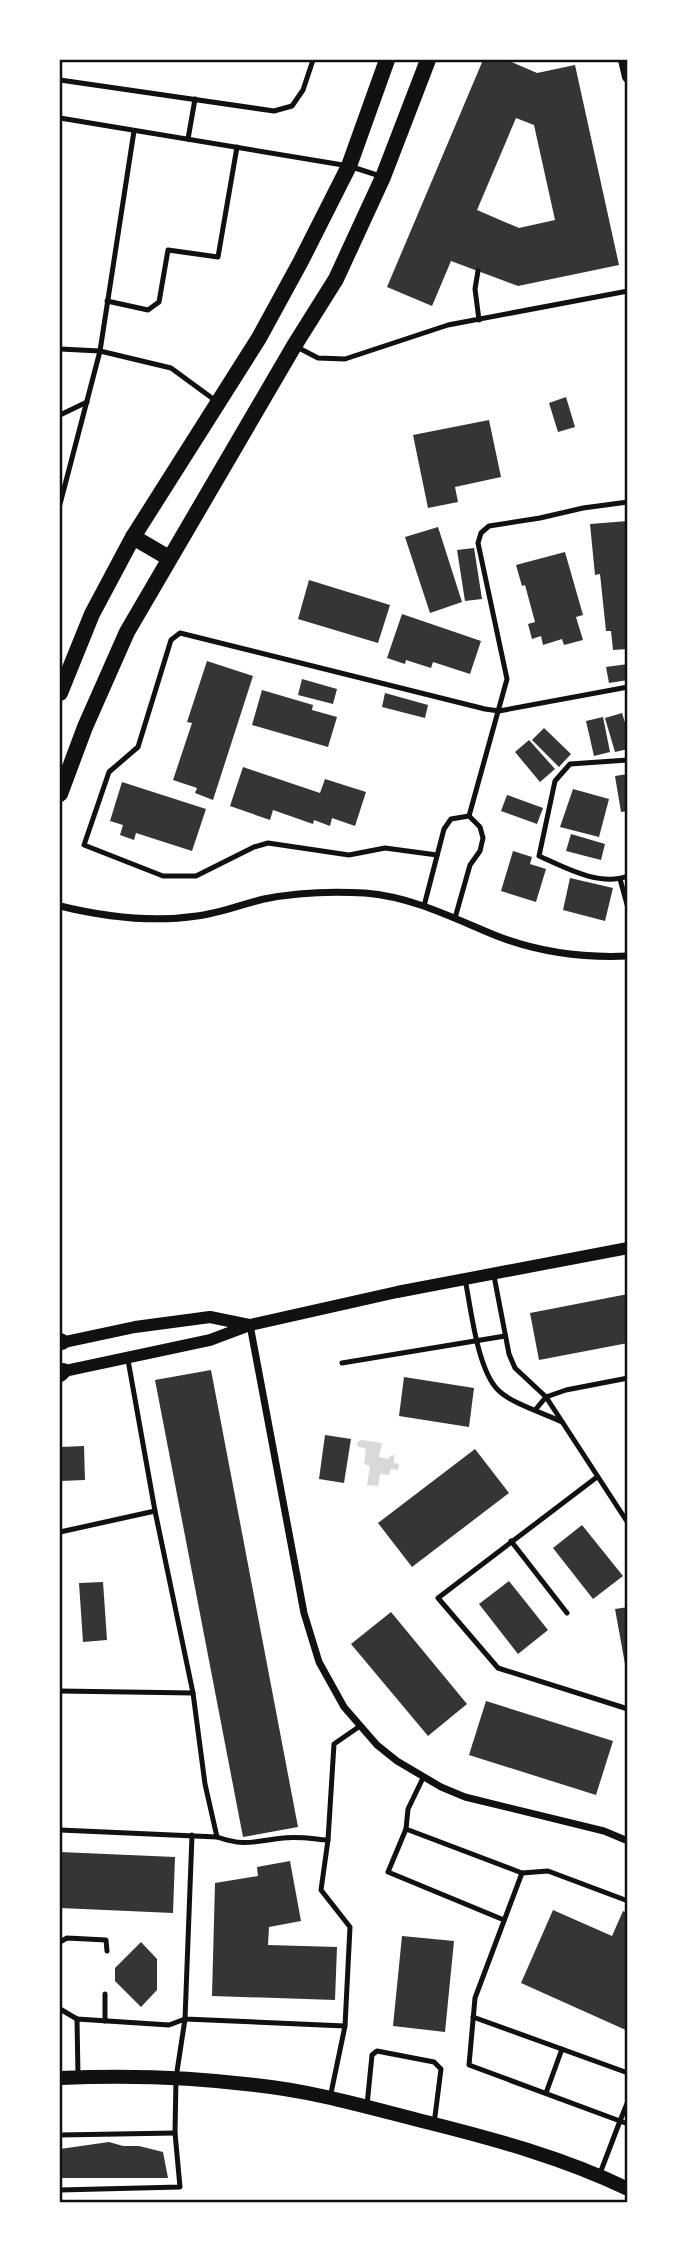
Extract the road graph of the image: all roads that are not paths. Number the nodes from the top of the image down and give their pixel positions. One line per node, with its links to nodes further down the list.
1 (313, 60): 7 (lane)
2 (387, 60): 12 (main road)
3 (428, 60): 13 (main road)
4 (624, 60): 5 (street)
5 (628, 77)
6 (60, 80): 7 (lane)
7 (195, 99): 10 (lane)
8 (60, 118): 9 (lane)
9 (134, 131): 10 (lane); 16 (lane)
10 (188, 139): 11 (lane)
11 (237, 147): 12 (lane); 16 (lane)
12 (349, 166): 13 (lane); 22 (main road)
13 (383, 177): 18 (main road)
14 (478, 271): 17 (lane)
15 (628, 291): 17 (lane)
16 (107, 301): 20 (lane)
17 (479, 320): 18 (lane)
18 (294, 346): 27 (main road)
19 (60, 349): 20 (lane)
20 (100, 351): 21 (lane); 22 (lane)
21 (87, 402): 23 (lane); 25 (lane)
22 (219, 403): 26 (main road)
23 (60, 415)
24 (628, 502): 30 (lane)
25 (60, 504)
26 (133, 537): 27 (main road); 29 (main road)
27 (169, 558): 32 (main road)
28 (628, 687): 30 (lane)
29 (60, 693)
30 (499, 710): 33 (lane); 34 (lane)
31 (628, 760): 36 (lane)
32 (60, 794)
33 (469, 816): 34 (lane); 40 (lane)
34 (437, 855): 38 (lane)
35 (628, 876): 36 (lane)
36 (620, 879): 39 (lane)
37 (60, 906): 38 (street)
38 (424, 906): 40 (street)
39 (628, 908)
40 (455, 918): 41 (street)
41 (628, 956)
42 (628, 1248): 43 (street)
43 (494, 1273): 44 (street); 46 (lane)
44 (465, 1279): 45 (street); 47 (lane)
45 (250, 1325): 48 (street); 49 (street); 65 (street)
46 (505, 1336): 47 (lane); 53 (lane)
47 (478, 1341): 50 (lane); 54 (lane)
48 (60, 1342)
49 (127, 1357): 51 (street); 57 (lane)
50 (342, 1363)
51 (61, 1372)
52 (628, 1378): 53 (lane)
53 (546, 1397): 54 (lane); 55 (lane)
54 (536, 1409): 55 (lane)
55 (562, 1422): 56 (lane)
56 (597, 1477): 58 (lane); 60 (lane)
57 (155, 1511): 59 (lane); 63 (lane)
58 (628, 1523)
59 (60, 1532)
60 (511, 1541): 61 (lane); 64 (lane)
61 (567, 1613)
62 (60, 1691): 63 (lane)
63 (193, 1693): 70 (lane)
64 (628, 1709)
65 (360, 1726): 66 (street); 71 (lane)
66 (423, 1778): 67 (lane); 72 (street)
67 (406, 1829): 73 (lane); 75 (lane)
68 (60, 1830): 69 (lane)
69 (192, 1835): 70 (lane); 82 (lane)
70 (216, 1837): 71 (lane)
71 (328, 1840): 84 (lane)
72 (628, 1841)
73 (522, 1873): 74 (lane); 75 (lane)
74 (628, 1900)
75 (504, 1920): 80 (lane)
76 (60, 1942): 77 (lane)
77 (107, 1951)
78 (105, 1994): 83 (lane)
79 (60, 2009): 81 (lane)
80 (473, 2017): 85 (lane); 90 (lane)
81 (77, 2019): 83 (lane); 88 (lane)
82 (185, 2019): 83 (lane); 84 (lane); 89 (lane)
83 (105, 2021)
84 (345, 2026): 91 (lane)
85 (562, 2049): 86 (lane); 90 (lane)
86 (628, 2073)
87 (60, 2078): 88 (main road)
88 (78, 2078): 89 (main road)
89 (176, 2078): 91 (main road); 97 (lane)
90 (546, 2093): 94 (lane)
91 (330, 2098): 93 (main road)
92 (628, 2101): 94 (lane)
93 (367, 2107): 95 (main road); 95 (lane)
94 (620, 2121): 96 (lane); 99 (lane)
95 (434, 2124): 99 (main road)
96 (628, 2124)
97 (176, 2133): 98 (lane); 101 (lane)
98 (60, 2135)
99 (599, 2177): 100 (main road)
100 (628, 2189)
101 (60, 2190)

